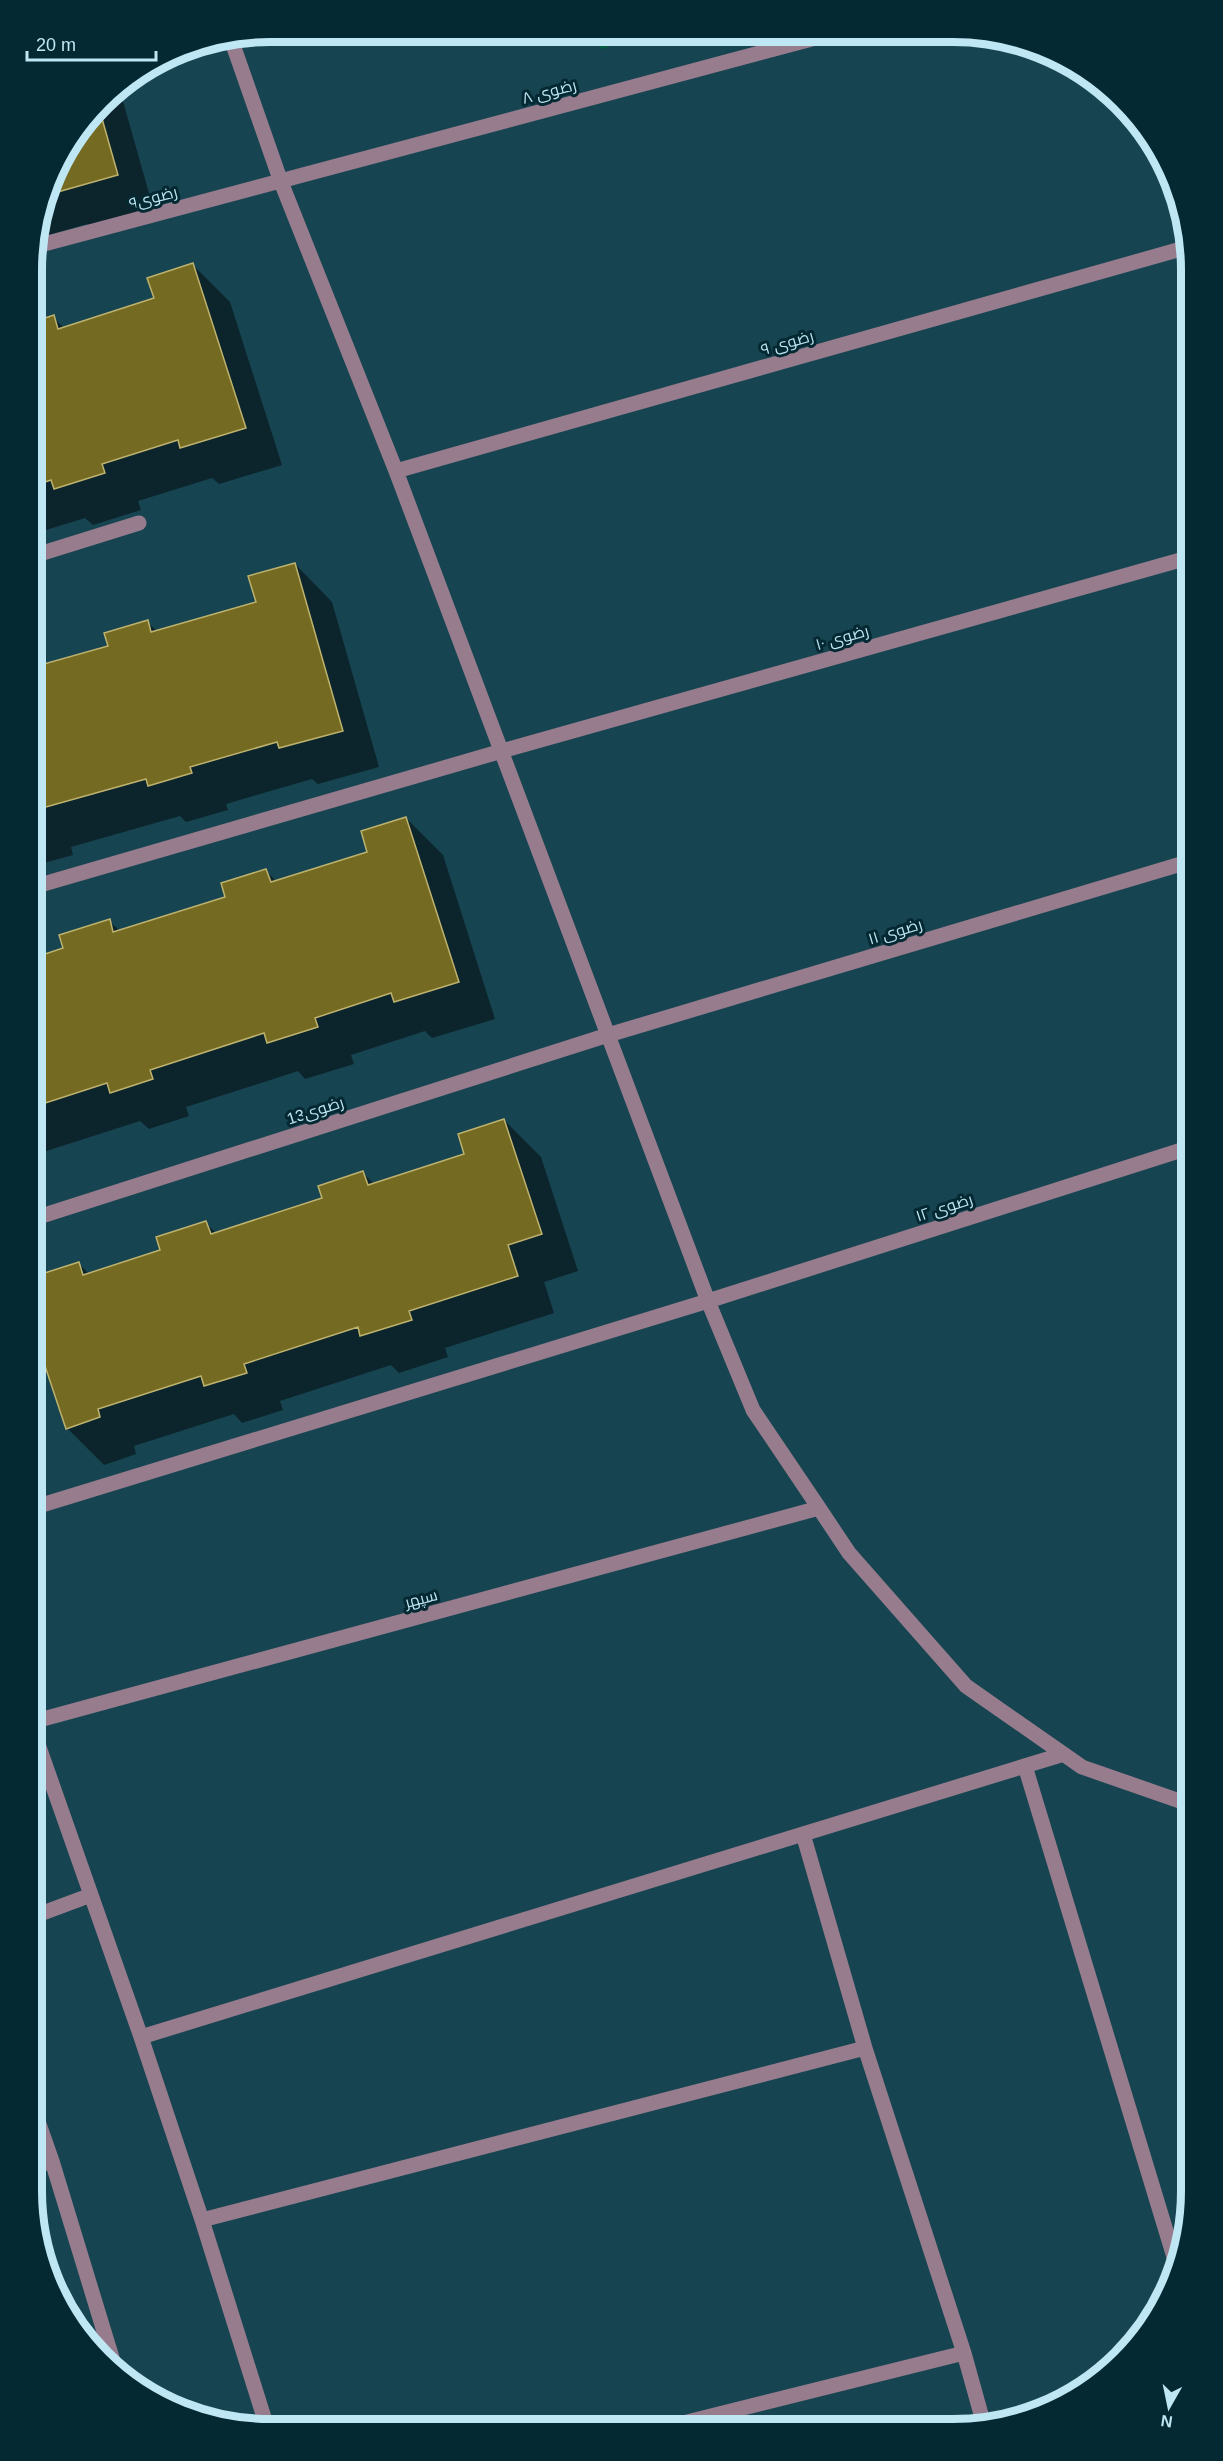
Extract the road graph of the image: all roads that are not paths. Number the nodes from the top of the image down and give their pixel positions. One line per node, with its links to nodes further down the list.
1 (801, 42): 3 (street, رضوی ۸)
2 (233, 45): 3 (street)
3 (281, 182): 4 (street, رضوی۹); 6 (street)
4 (43, 244)
5 (1180, 249): 6 (street, رضوی ۹)
6 (396, 471): 10 (street)
7 (139, 523): 8 (street)
8 (42, 553)
9 (1181, 559): 10 (street, رضوی ۱۰)
10 (502, 751): 12 (street, رضوی ۱۰); 13 (street)
11 (1181, 864): 13 (street, رضوی ۱۱)
12 (42, 884)
13 (609, 1035): 15 (street, رضوی13); 16 (street)
14 (1181, 1150): 16 (street, رضوی ۱۲)
15 (42, 1216)
16 (708, 1301): 17 (street, رضوی ۱۲); 18 (street)
17 (42, 1505)
18 (819, 1508): 19 (street, سپهر); 21 (street)
19 (42, 1719)
20 (42, 1755): 25 (street)
21 (1064, 1755): 22 (street); 23 (street)
22 (1025, 1767): 24 (street); 33 (street)
23 (1181, 1802)
24 (803, 1834): 27 (street); 28 (street)
25 (91, 1895): 26 (street); 27 (street)
26 (42, 1913)
27 (141, 2037): 32 (street)
28 (865, 2048): 32 (street); 34 (street)
29 (42, 2132): 30 (street)
30 (52, 2161): 31 (street); 35 (street)
31 (42, 2164)
32 (202, 2220): 37 (street)
33 (1172, 2252)
34 (964, 2353): 36 (street); 38 (street)
35 (111, 2354)
36 (982, 2417)
37 (264, 2419)
38 (700, 2419)

